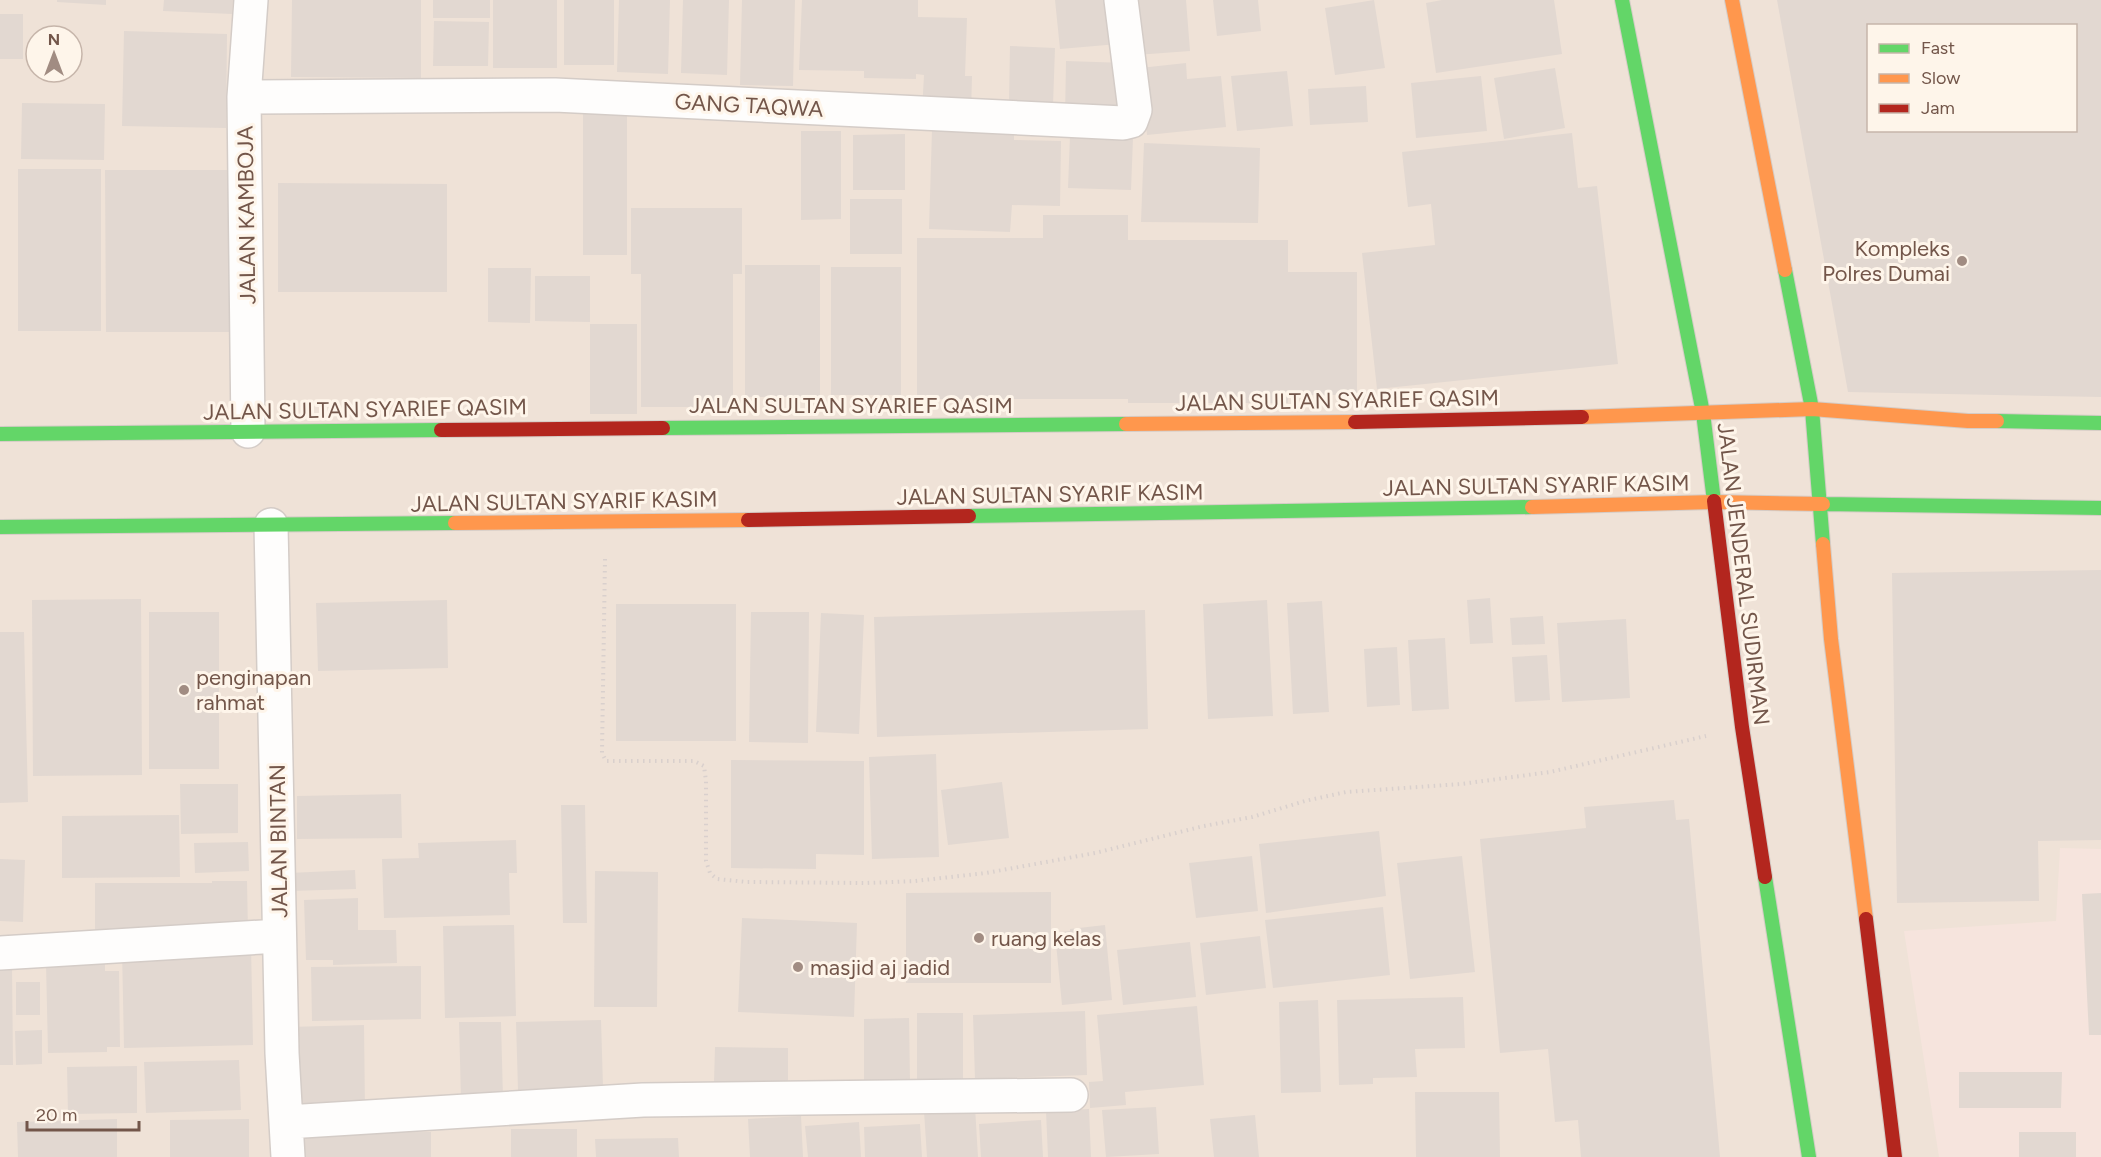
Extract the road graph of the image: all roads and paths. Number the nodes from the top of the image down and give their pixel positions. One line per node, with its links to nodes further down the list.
1 (251, 0): 5 (street, JALAN KAMBOJA)
2 (1121, 0): 5 (street, GANG TAQWA)
3 (1622, 0): 7 (street, JALAN JENDERAL SUDIRMAN)
4 (1732, 0): 6 (street)
5 (244, 97): 9 (street, JALAN KAMBOJA)
6 (1812, 409): 7 (street); 8 (street); 12 (street)
7 (1703, 413): 9 (street, JALAN SULTAN SYARIEF QASIM); 11 (street, JALAN JENDERAL SUDIRMAN)
8 (2101, 423)
9 (248, 431): 10 (street, JALAN SULTAN SYARIEF QASIM)
10 (0, 434)
11 (1713, 502): 12 (street, JALAN SULTAN SYARIF KASIM); 14 (street, JALAN SULTAN SYARIF KASIM); 17 (street, JALAN JENDERAL SUDIRMAN)
12 (1820, 505): 13 (street, JALAN SULTAN SYARIF KASIM); 24 (street)
13 (2101, 508)
14 (606, 522): 15 (street, JALAN SULTAN SYARIF KASIM); 17 (path)
15 (271, 525): 16 (street, JALAN SULTAN SYARIF KASIM); 18 (street, JALAN BINTAN)
16 (0, 526)
17 (1742, 727): 23 (street, JALAN JENDERAL SUDIRMAN)
18 (279, 936): 19 (street); 21 (street, JALAN BINTAN)
19 (0, 952)
20 (1071, 1095): 21 (street)
21 (287, 1122): 22 (street, JALAN BINTAN)
22 (288, 1157)
23 (1809, 1157)
24 (1896, 1157)

